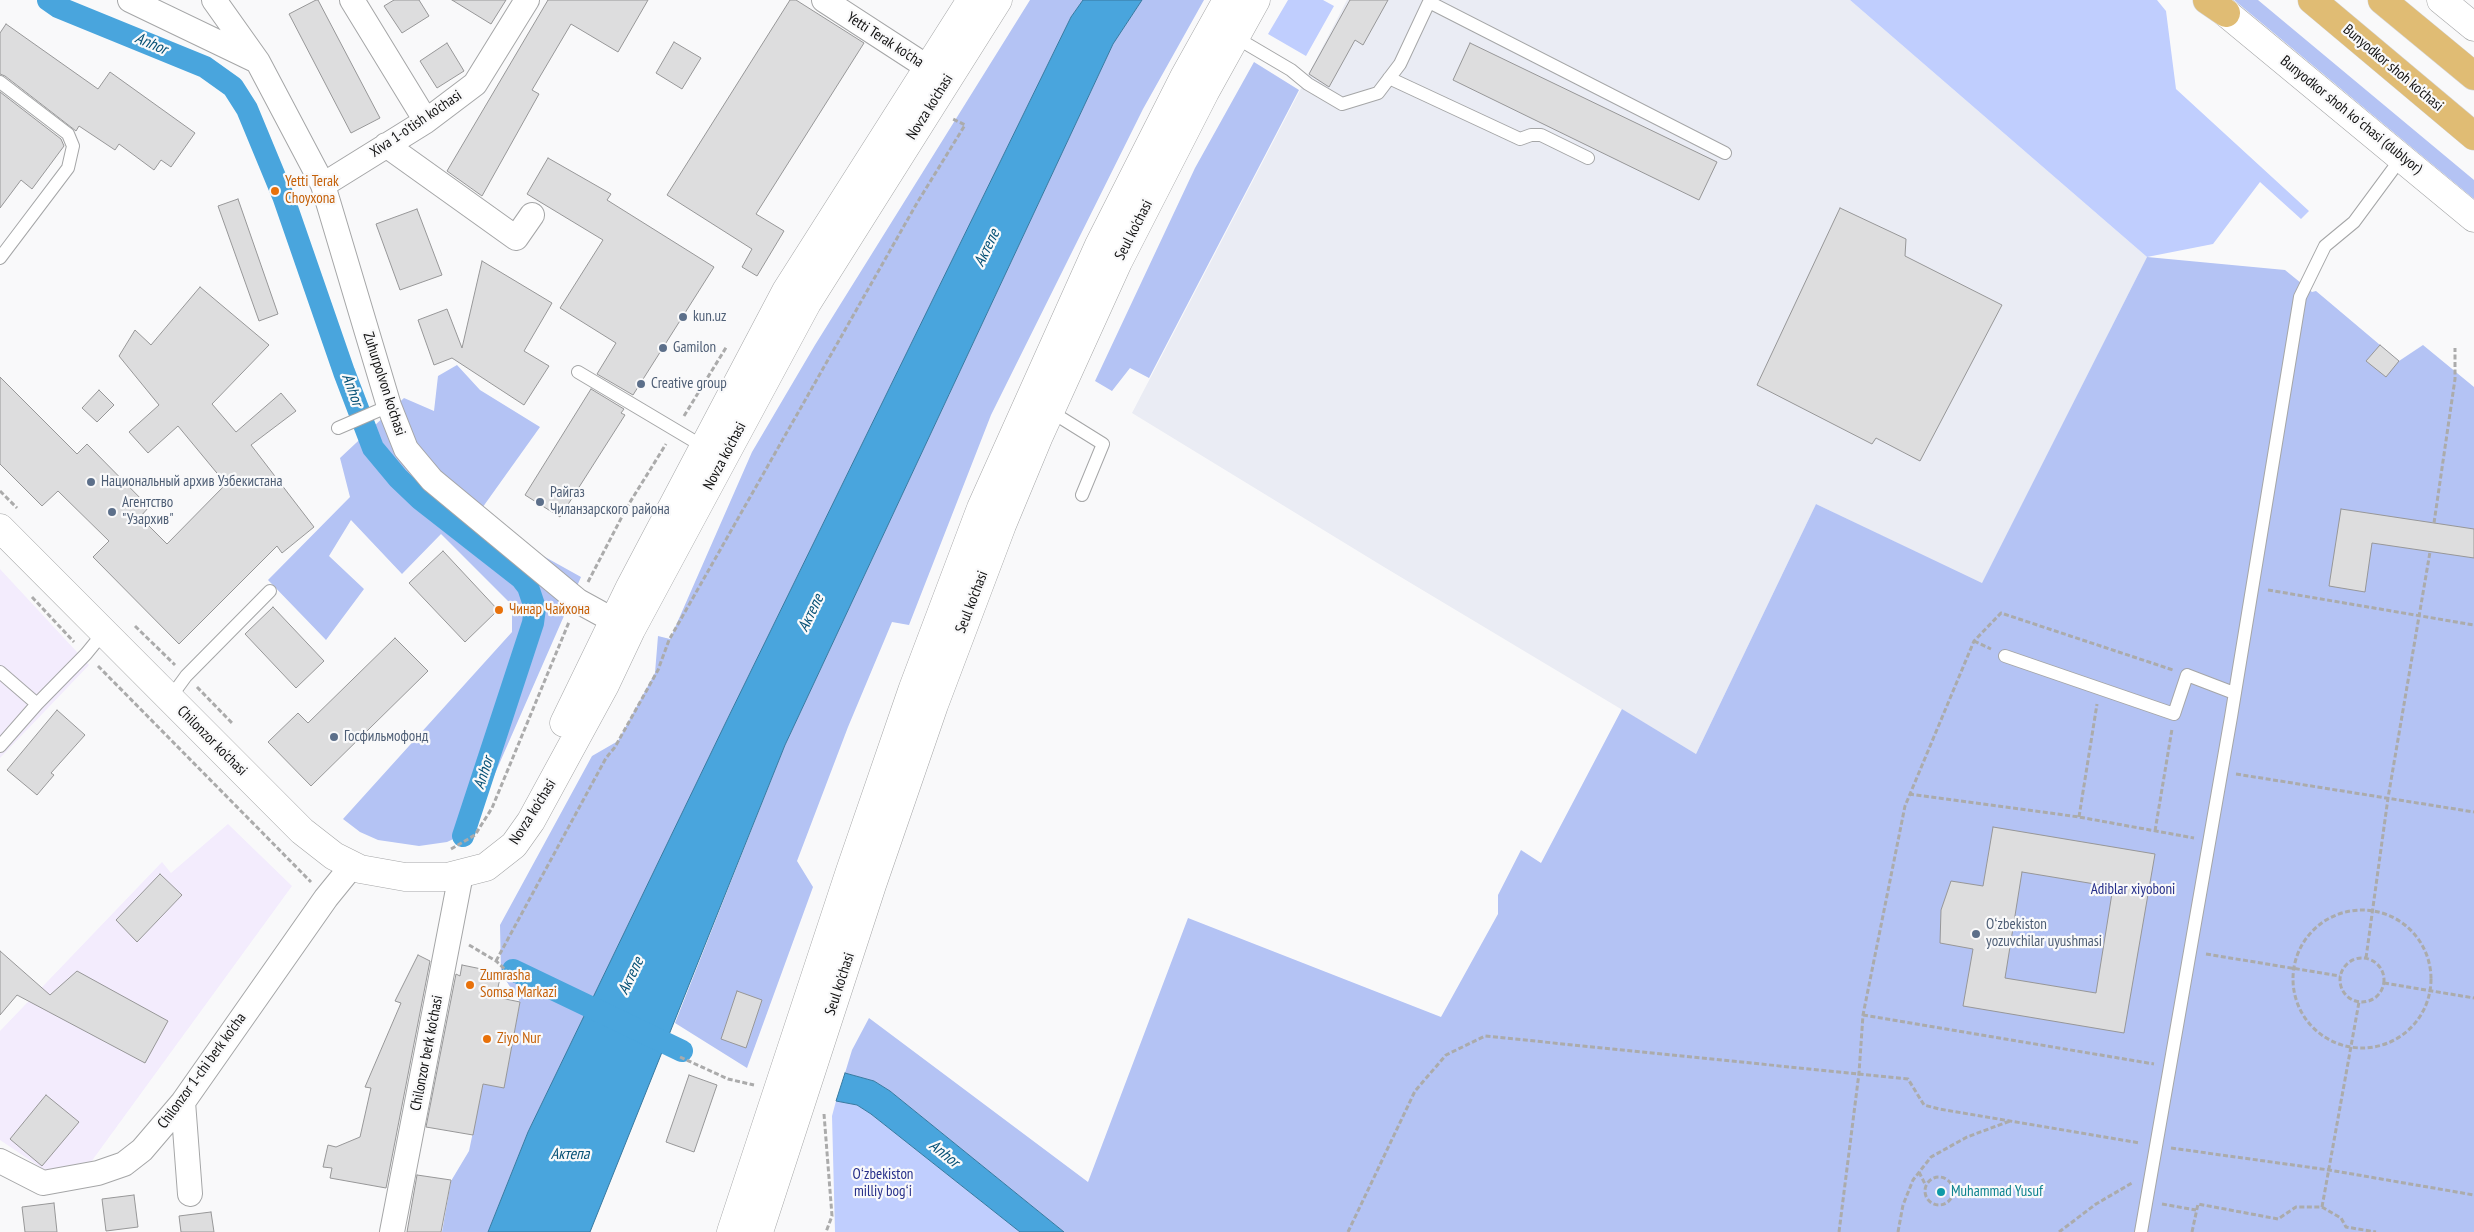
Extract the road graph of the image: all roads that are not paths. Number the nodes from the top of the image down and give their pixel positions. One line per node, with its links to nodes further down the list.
1 (130, 0): 17 (street)
2 (214, 0): 17 (street, Zuhurpolvon ko'chasi)
3 (352, 0): 22 (street)
4 (527, 0): 22 (street, Xiva 1-o'tish ko'chasi)
5 (824, 0): 18 (street, Yetti Terak ko'cha)
6 (971, 0): 18 (main road, Novza ko'chasi)
7 (998, 0): 18 (main road, Novza ko'chasi)
8 (1227, 0): 50 (main road, Seul ko'chasi)
9 (1256, 0): 16 (main road, Seul ko'chasi)
10 (2312, 0): 23 (main road, Bunyodkor shoh ko'chasi)
11 (2382, 0): 19 (main road)
12 (2441, 0): 15 (main road)
13 (1429, 1): 20 (lane); 25 (lane)
14 (2217, 4): 26 (main road, Bunyodkor shoh koʻchasi (dublyor))
15 (2474, 27)
16 (1235, 37): 20 (lane); 34 (main road, Seul ko'chasi)
17 (258, 62): 28 (street, Zuhurpolvon ko'chasi)
18 (936, 73): 36 (main road, Novza ko'chasi); 40 (main road, Novza ko'chasi)
19 (2474, 76)
20 (1389, 78): 27 (lane)
21 (0, 82): 31 (lane)
22 (426, 121): 24 (street, Xiva 1-o'tish ko'chasi)
23 (2474, 136)
24 (386, 145): 28 (street, Xiva 1-o'tish ko'chasi); 29 (street)
25 (1725, 153)
26 (2402, 157): 30 (main road, Bunyodkor shoh koʻchasi (dublyor)); 44 (lane)
27 (1588, 158)
28 (324, 185): 33 (street, Zuhurpolvon ko'chasi)
29 (532, 214)
30 (2474, 218)
31 (0, 258)
32 (578, 372): 36 (lane)
33 (384, 408): 35 (lane); 40 (street, Zuhurpolvon ko'chasi)
34 (1050, 411): 37 (lane); 50 (main road, Seul ko'chasi)
35 (338, 428)
36 (704, 447): 40 (main road, Novza ko'chasi)
37 (1082, 495)
38 (0, 528): 41 (main road, Chilonzor ko'chasi)
39 (270, 591): 45 (lane)
40 (622, 625): 49 (main road, Novza ko'chasi)
41 (104, 632): 45 (main road, Chilonzor ko'chasi); 46 (lane)
42 (2005, 656): 44 (lane)
43 (0, 672): 46 (lane)
44 (2234, 693): 58 (lane)
45 (170, 698): 48 (main road, Chilonzor ko'chasi)
46 (37, 704): 47 (lane)
47 (0, 746)
48 (352, 866): 49 (main road, Chilonzor ko'chasi); 52 (street, Chilonzor 1-chi berk ko'cha)
49 (461, 874): 55 (street, Chilonzor berk ko'chasi)
50 (802, 1060): 51 (main road, Seul ko'chasi)
51 (791, 1096): 56 (main road, Seul ko'chasi); 57 (main road, Seul ko'chasi)
52 (183, 1102): 53 (street, Chilonzor 1-chi berk ko'cha); 54 (street)
53 (0, 1161)
54 (190, 1194)
55 (392, 1232)
56 (732, 1232)
57 (759, 1232)
58 (2140, 1232)

